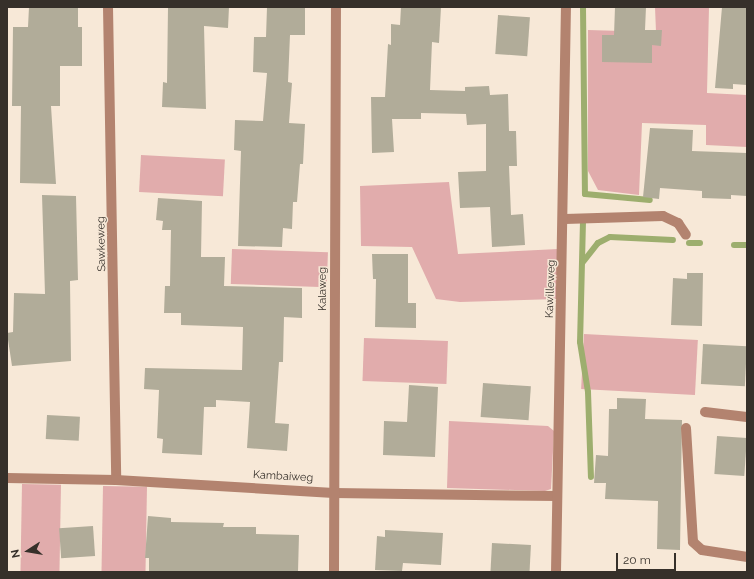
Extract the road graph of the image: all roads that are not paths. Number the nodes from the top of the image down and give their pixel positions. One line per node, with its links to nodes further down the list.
1 (108, 7): 10 (street, Sawkeweg)
2 (336, 7): 11 (street, Kalaweg)
3 (566, 7): 4 (street, Kawilleweg)
4 (565, 218): 5 (street); 12 (street, Kawilleweg)
5 (686, 235)
6 (705, 412): 7 (street)
7 (747, 417)
8 (686, 428): 13 (street)
9 (7, 478): 10 (street, Kambaiweg)
10 (116, 480): 11 (street, Kambaiweg)
11 (334, 493): 12 (street, Kambaiweg); 14 (street, Kalaweg)
12 (557, 496): 15 (street, Kawilleweg)
13 (747, 557)
14 (334, 572)
15 (556, 572)

